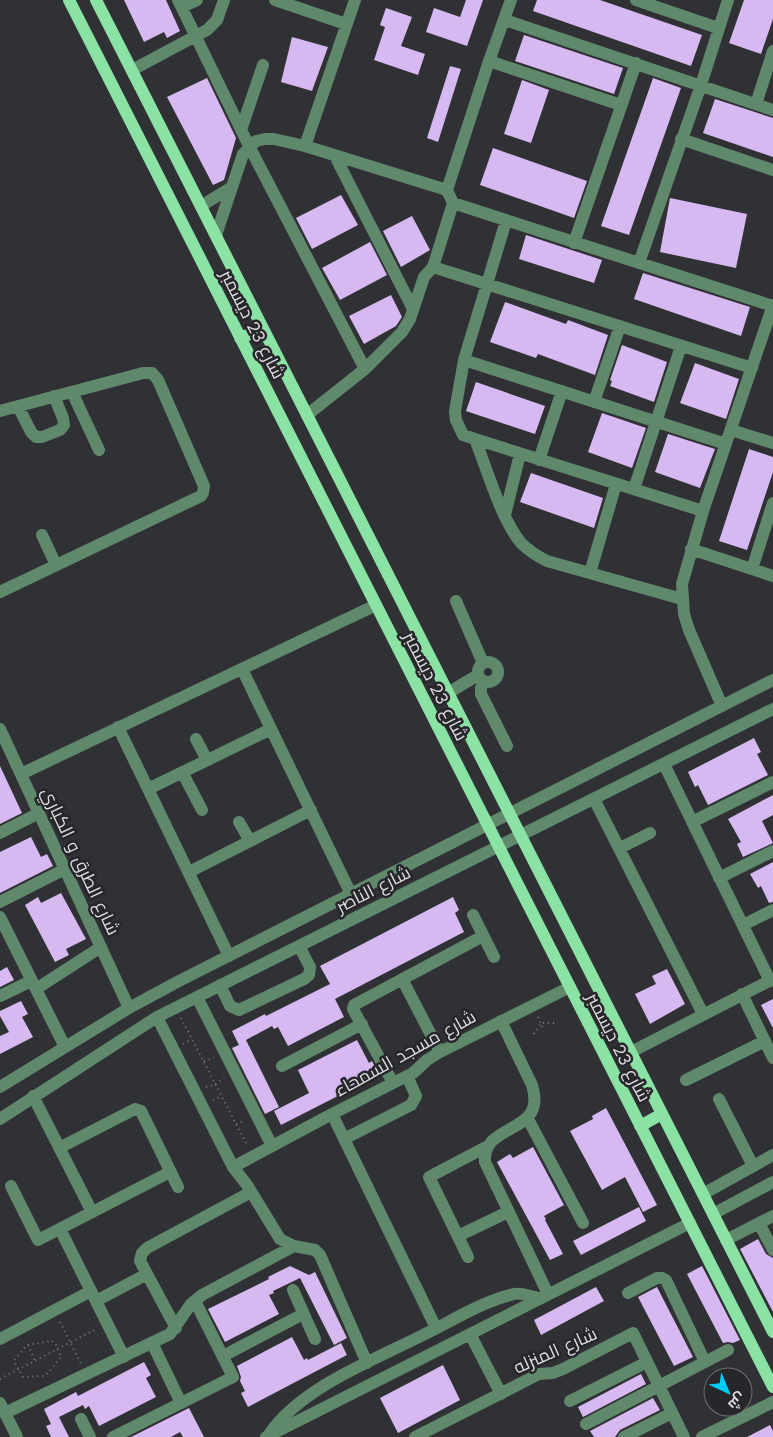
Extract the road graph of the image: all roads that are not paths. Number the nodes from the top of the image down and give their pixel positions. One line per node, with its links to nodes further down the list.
1 (70, 0): 45 (main road, شارع 23 ديسمبر)
2 (96, 0): 20 (main road, شارع 23 ديسمبر)
3 (197, 0): 10 (street)
4 (224, 0): 15 (street)
5 (275, 0): 13 (street)
6 (511, 0): 12 (street)
7 (636, 0): 11 (street)
8 (728, 0): 14 (street)
9 (352, 1): 13 (street)
10 (180, 4): 15 (street)
11 (660, 4): 14 (street)
12 (505, 20): 17 (street); 19 (street)
13 (346, 24): 28 (street)
14 (718, 28): 21 (street)
15 (196, 36): 20 (street); 25 (street)
16 (773, 51): 22 (street)
17 (488, 62): 23 (street); 32 (street)
18 (263, 64): 25 (street)
19 (636, 64): 21 (street); 23 (street)
20 (132, 70): 34 (main road, شارع 23 ديسمبر)
21 (701, 86): 22 (street); 26 (street)
22 (756, 104): 24 (street)
23 (621, 105): 37 (street)
24 (773, 110)
25 (241, 130): 27 (street)
26 (681, 139): 30 (street); 38 (street)
27 (250, 146): 28 (street); 31 (street); 49 (street)
28 (305, 146): 29 (street)
29 (335, 156): 32 (street); 42 (street)
30 (773, 170)
31 (232, 187): 34 (street); 36 (street)
32 (447, 190): 33 (street)
33 (453, 203): 35 (street); 39 (street)
34 (201, 206): 36 (main road, شارع 23 ديسمبر)
35 (506, 221): 37 (street); 40 (street)
36 (216, 235): 44 (main road, شارع 23 ديسمبر)
37 (574, 243): 38 (street)
38 (639, 263): 41 (street)
39 (433, 267): 40 (street); 42 (street)
40 (486, 284): 43 (street); 47 (street)
41 (773, 306): 48 (street)
42 (413, 309): 49 (street)
43 (620, 326): 46 (street); 53 (street)
44 (264, 329): 45 (main road); 56 (main road, شارع 23 ديسمبر)
45 (240, 338): 79 (main road, شارع 23 ديسمبر)
46 (681, 346): 48 (street); 57 (street)
47 (464, 360): 50 (street); 59 (street)
48 (752, 368): 58 (street)
49 (365, 369): 56 (street)
50 (562, 391): 53 (street); 64 (street)
51 (72, 392): 52 (street); 62 (street); 72 (street)
52 (54, 396): 54 (street); 54 (street)
53 (594, 402): 57 (street)
54 (18, 406): 55 (street)
55 (0, 411)
56 (307, 415): 83 (main road, شارع 23 ديسمبر)
57 (656, 422): 61 (street); 66 (street)
58 (731, 430): 60 (street); 61 (street)
59 (475, 439): 63 (street); 69 (street)
60 (773, 443)
61 (726, 444): 68 (street)
62 (99, 450)
63 (520, 454): 64 (street); 69 (street)
64 (539, 460): 65 (street)
65 (616, 484): 66 (street); 74 (street)
66 (634, 489): 68 (street)
67 (772, 508): 73 (street)
68 (703, 511): 71 (street)
69 (505, 515): 74 (street)
70 (42, 535): 72 (street)
71 (691, 549): 73 (street); 77 (street)
72 (56, 565): 76 (street)
73 (752, 569): 75 (street)
74 (590, 573): 77 (street)
75 (773, 576)
76 (0, 592)
77 (682, 599): 84 (street)
78 (456, 601): 81 (street)
79 (376, 605): 80 (street); 104 (main road, شارع 23 ديسمبر)
80 (242, 668): 86 (street); 87 (street)
81 (482, 673): 83 (street); 90 (street)
82 (773, 680): 84 (street, شارع الناصر)
83 (448, 693): 101 (main road, شارع 23 ديسمبر)
84 (722, 706): 101 (street, شارع الناصر)
85 (773, 709): 92 (street, شارع الناصر)
86 (118, 727): 94 (street); 96 (street)
87 (271, 728): 91 (street); 99 (street)
88 (1, 735): 94 (street, شارع الطرق و الكباري)
89 (196, 739): 91 (street)
90 (507, 746)
91 (207, 760): 93 (street)
92 (664, 764): 97 (street, شارع الناصر); 103 (street)
93 (182, 772): 96 (street); 98 (street)
94 (21, 774): 100 (street, شارع الطرق و الكباري)
95 (773, 782): 103 (street)
96 (148, 789): 113 (street)
97 (594, 799): 107 (street, شارع الناصر); 110 (street)
98 (202, 810)
99 (311, 810): 108 (street); 115 (street)
100 (39, 813): 105 (street); 112 (street, شارع الطرق و الكباري)
101 (510, 814): 104 (street, شارع الناصر); 107 (main road, شارع 23 ديسمبر)
102 (240, 822): 108 (street)
103 (692, 822): 114 (street)
104 (487, 825): 109 (main road, شارع 23 ديسمبر); 115 (street, شارع الناصر)
105 (0, 833)
106 (650, 833): 110 (street)
107 (521, 835): 109 (street, شارع الناصر); 143 (main road, شارع 23 ديسمبر)
108 (250, 841): 113 (street)
109 (498, 846): 123 (street, شارع الناصر); 131 (main road, شارع 23 ديسمبر)
110 (620, 848): 136 (street)
111 (773, 851): 114 (street)
112 (65, 869): 116 (street); 124 (street, شارع الطرق و الكباري)
113 (189, 872): 125 (street)
114 (720, 878): 120 (street)
115 (351, 894): 125 (street, شارع الناصر)
116 (0, 902)
117 (773, 910): 120 (street)
118 (473, 915): 122 (street)
119 (0, 918): 121 (street)
120 (743, 926): 128 (street)
121 (3, 932): 129 (street)
122 (483, 936): 126 (street); 127 (street)
123 (300, 946): 130 (street, شارع الناصر); 130 (street)
124 (102, 948): 129 (street); 135 (street, شارع الطرق و الكباري)
125 (229, 956): 135 (street, شارع الناصر)
126 (494, 957)
127 (402, 979): 139 (street); 142 (street)
128 (771, 980): 132 (street)
129 (34, 985): 133 (street); 141 (street)
130 (220, 985): 134 (street, شارع الناصر)
131 (570, 987): 138 (street, شارع مسجد السمحاء); 156 (main road, شارع 23 ديسمبر)
132 (742, 994): 136 (street); 140 (street)
133 (0, 996)
134 (197, 997): 137 (street, شارع الناصر); 158 (street)
135 (130, 1008): 141 (street, شارع الناصر)
136 (703, 1014): 143 (street)
137 (157, 1017): 150 (street, شارع الناصر); 162 (street)
138 (500, 1021): 142 (street, شارع مسجد السمحاء); 155 (street)
139 (362, 1024): 145 (street); 148 (street)
140 (765, 1041): 144 (street); 147 (street)
141 (64, 1047): 149 (street, شارع الناصر)
142 (440, 1052): 146 (street, شارع مسجد السمحاء)
143 (631, 1052): 153 (main road, شارع 23 ديسمبر)
144 (773, 1058)
145 (282, 1066)
146 (407, 1076): 148 (street, شارع مسجد السمحاء); 157 (street)
147 (686, 1080)
148 (393, 1083): 152 (street, شارع مسجد السمحاء)
149 (0, 1088)
150 (32, 1096): 154 (street, شارع الناصر); 159 (street)
151 (719, 1099): 163 (street)
152 (332, 1114): 157 (street); 158 (street, شارع مسجد السمحاء)
153 (662, 1114): 156 (main road); 169 (main road, شارع 23 ديسمبر)
154 (0, 1119)
155 (528, 1119): 160 (street); 175 (street)
156 (640, 1126): 176 (main road, شارع 23 ديسمبر)
157 (344, 1139): 191 (street)
158 (272, 1146): 162 (street, شارع مسجد السمحاء)
159 (59, 1148): 164 (street); 170 (street)
160 (486, 1148): 171 (street); 178 (street)
161 (773, 1155): 163 (street)
162 (233, 1166): 168 (street)
163 (753, 1166): 169 (street)
164 (170, 1172): 167 (street); 170 (street)
165 (773, 1182): 172 (street)
166 (11, 1186): 177 (street)
167 (178, 1187)
168 (252, 1192): 180 (street); 183 (street)
169 (703, 1194): 172 (main road, شارع 23 ديسمبر)
170 (92, 1212): 177 (street)
171 (508, 1212): 178 (street); 187 (street)
172 (713, 1214): 179 (main road, شارع 23 ديسمبر)
173 (773, 1216): 174 (street)
174 (759, 1222): 179 (street); 181 (street)
175 (582, 1223)
176 (690, 1223): 187 (street); 204 (main road, شارع 23 ديسمبر)
177 (60, 1229): 186 (street)
178 (458, 1236): 182 (street)
179 (726, 1240): 192 (main road, شارع 23 ديسمبر)
180 (294, 1246): 188 (street); 202 (street)
181 (773, 1250)
182 (468, 1257)
183 (147, 1274): 186 (street); 190 (street)
184 (292, 1290): 189 (street)
185 (628, 1293): 201 (street)
186 (93, 1296): 194 (street); 199 (street)
187 (544, 1296): 191 (street); 193 (street)
188 (195, 1301): 190 (street); 198 (street)
189 (303, 1314): 195 (street); 198 (street)
190 (176, 1328): 196 (street)
191 (436, 1328): 202 (street)
192 (773, 1332)
193 (470, 1334): 205 (street); 216 (street)
194 (0, 1339)
195 (315, 1339)
196 (152, 1343): 199 (street); 208 (street)
197 (728, 1350): 201 (street)
198 (222, 1356): 208 (street)
199 (124, 1357): 209 (street)
200 (647, 1362): 203 (street, شارع المنزله); 205 (street, شارع المنزله); 206 (street)
201 (706, 1362): 203 (street)
202 (366, 1363): 216 (street)
203 (659, 1386): 210 (street, شارع المنزله); 212 (street)
204 (773, 1386)
205 (501, 1394): 217 (street, شارع المنزله)
206 (570, 1401)
207 (773, 1402): 220 (street)
208 (181, 1403): 215 (street)
209 (3, 1408): 213 (street)
210 (672, 1413): 218 (street); 219 (street, شارع المنزله)
211 (81, 1419): 214 (street)
212 (586, 1424)
213 (17, 1437)
214 (90, 1437)
215 (113, 1437)
216 (267, 1437)
217 (415, 1437)
218 (624, 1437)
219 (684, 1437)
220 (702, 1437)

